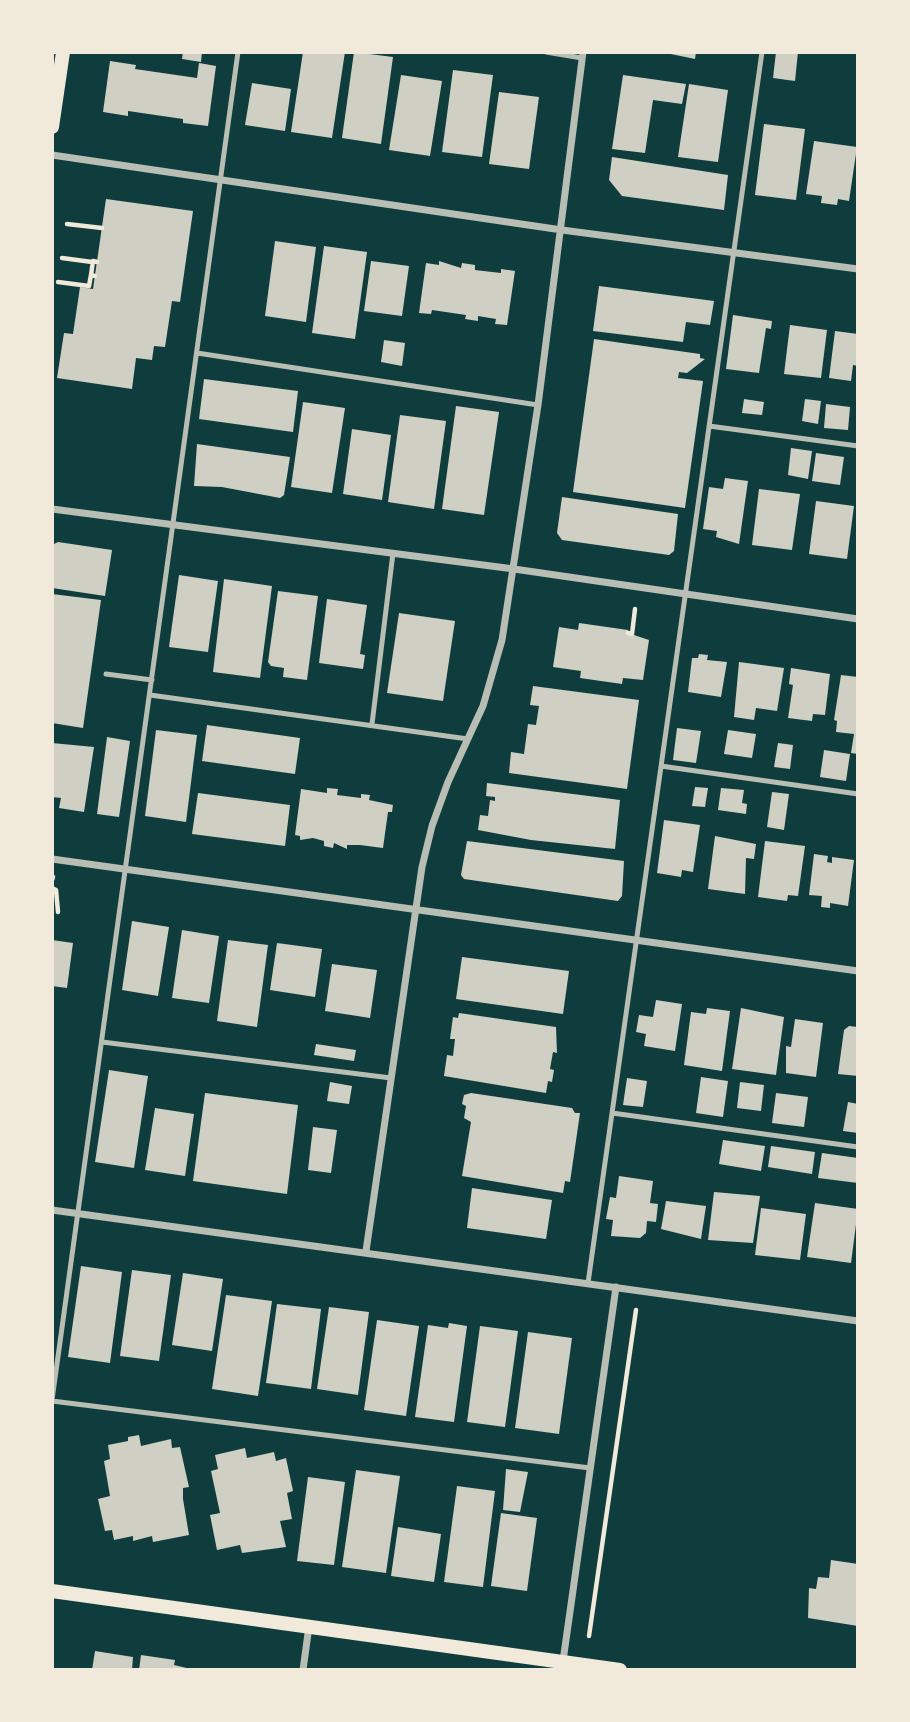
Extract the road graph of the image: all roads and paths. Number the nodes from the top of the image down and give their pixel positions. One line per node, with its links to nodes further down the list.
1 (63, 52): 6 (main road)
2 (238, 52): 8 (lane)
3 (546, 52): 5 (lane)
4 (762, 52): 12 (lane)
5 (582, 55): 11 (street)
6 (52, 127)
7 (52, 155): 8 (street)
8 (221, 180): 11 (street); 16 (lane)
9 (67, 224): 10 (path)
10 (102, 228)
11 (562, 230): 12 (street); 17 (street)
12 (734, 252): 14 (street); 18 (lane)
13 (62, 258): 15 (path)
14 (858, 269)
15 (58, 282)
16 (197, 352): 17 (lane); 21 (lane)
17 (538, 405): 23 (street)
18 (709, 426): 19 (lane); 24 (lane)
19 (858, 446)
20 (52, 509): 21 (street)
21 (173, 523): 22 (street); 29 (lane)
22 (393, 553): 23 (street); 31 (lane)
23 (514, 569): 24 (street); 32 (street)
24 (685, 594): 26 (street); 33 (lane)
25 (635, 608): 27 (path)
26 (858, 619)
27 (628, 634)
28 (106, 674): 29 (lane)
29 (152, 680): 30 (lane)
30 (150, 695): 31 (lane); 36 (lane)
31 (372, 724): 32 (lane)
32 (468, 739): 38 (street)
33 (661, 766): 34 (lane); 40 (lane)
34 (858, 794)
35 (52, 859): 36 (street)
36 (126, 868): 38 (street); 42 (lane)
37 (52, 888): 39 (path)
38 (416, 907): 40 (street); 43 (street)
39 (58, 912)
40 (637, 939): 41 (street); 44 (lane)
41 (858, 971)
42 (102, 1042): 43 (lane); 47 (lane)
43 (391, 1078): 48 (street)
44 (612, 1113): 45 (lane); 49 (lane)
45 (858, 1147)
46 (52, 1210): 47 (street)
47 (78, 1214): 48 (street); 53 (lane)
48 (366, 1251): 49 (street)
49 (587, 1283): 50 (street)
50 (616, 1287): 52 (street); 54 (street)
51 (636, 1310): 57 (path)
52 (858, 1321)
53 (52, 1400): 54 (lane)
54 (590, 1468): 58 (street)
55 (52, 1591): 56 (main road)
56 (309, 1626): 58 (main road); 59 (street)
57 (589, 1636)
58 (563, 1661): 60 (main road)
59 (303, 1670)
60 (620, 1670)

